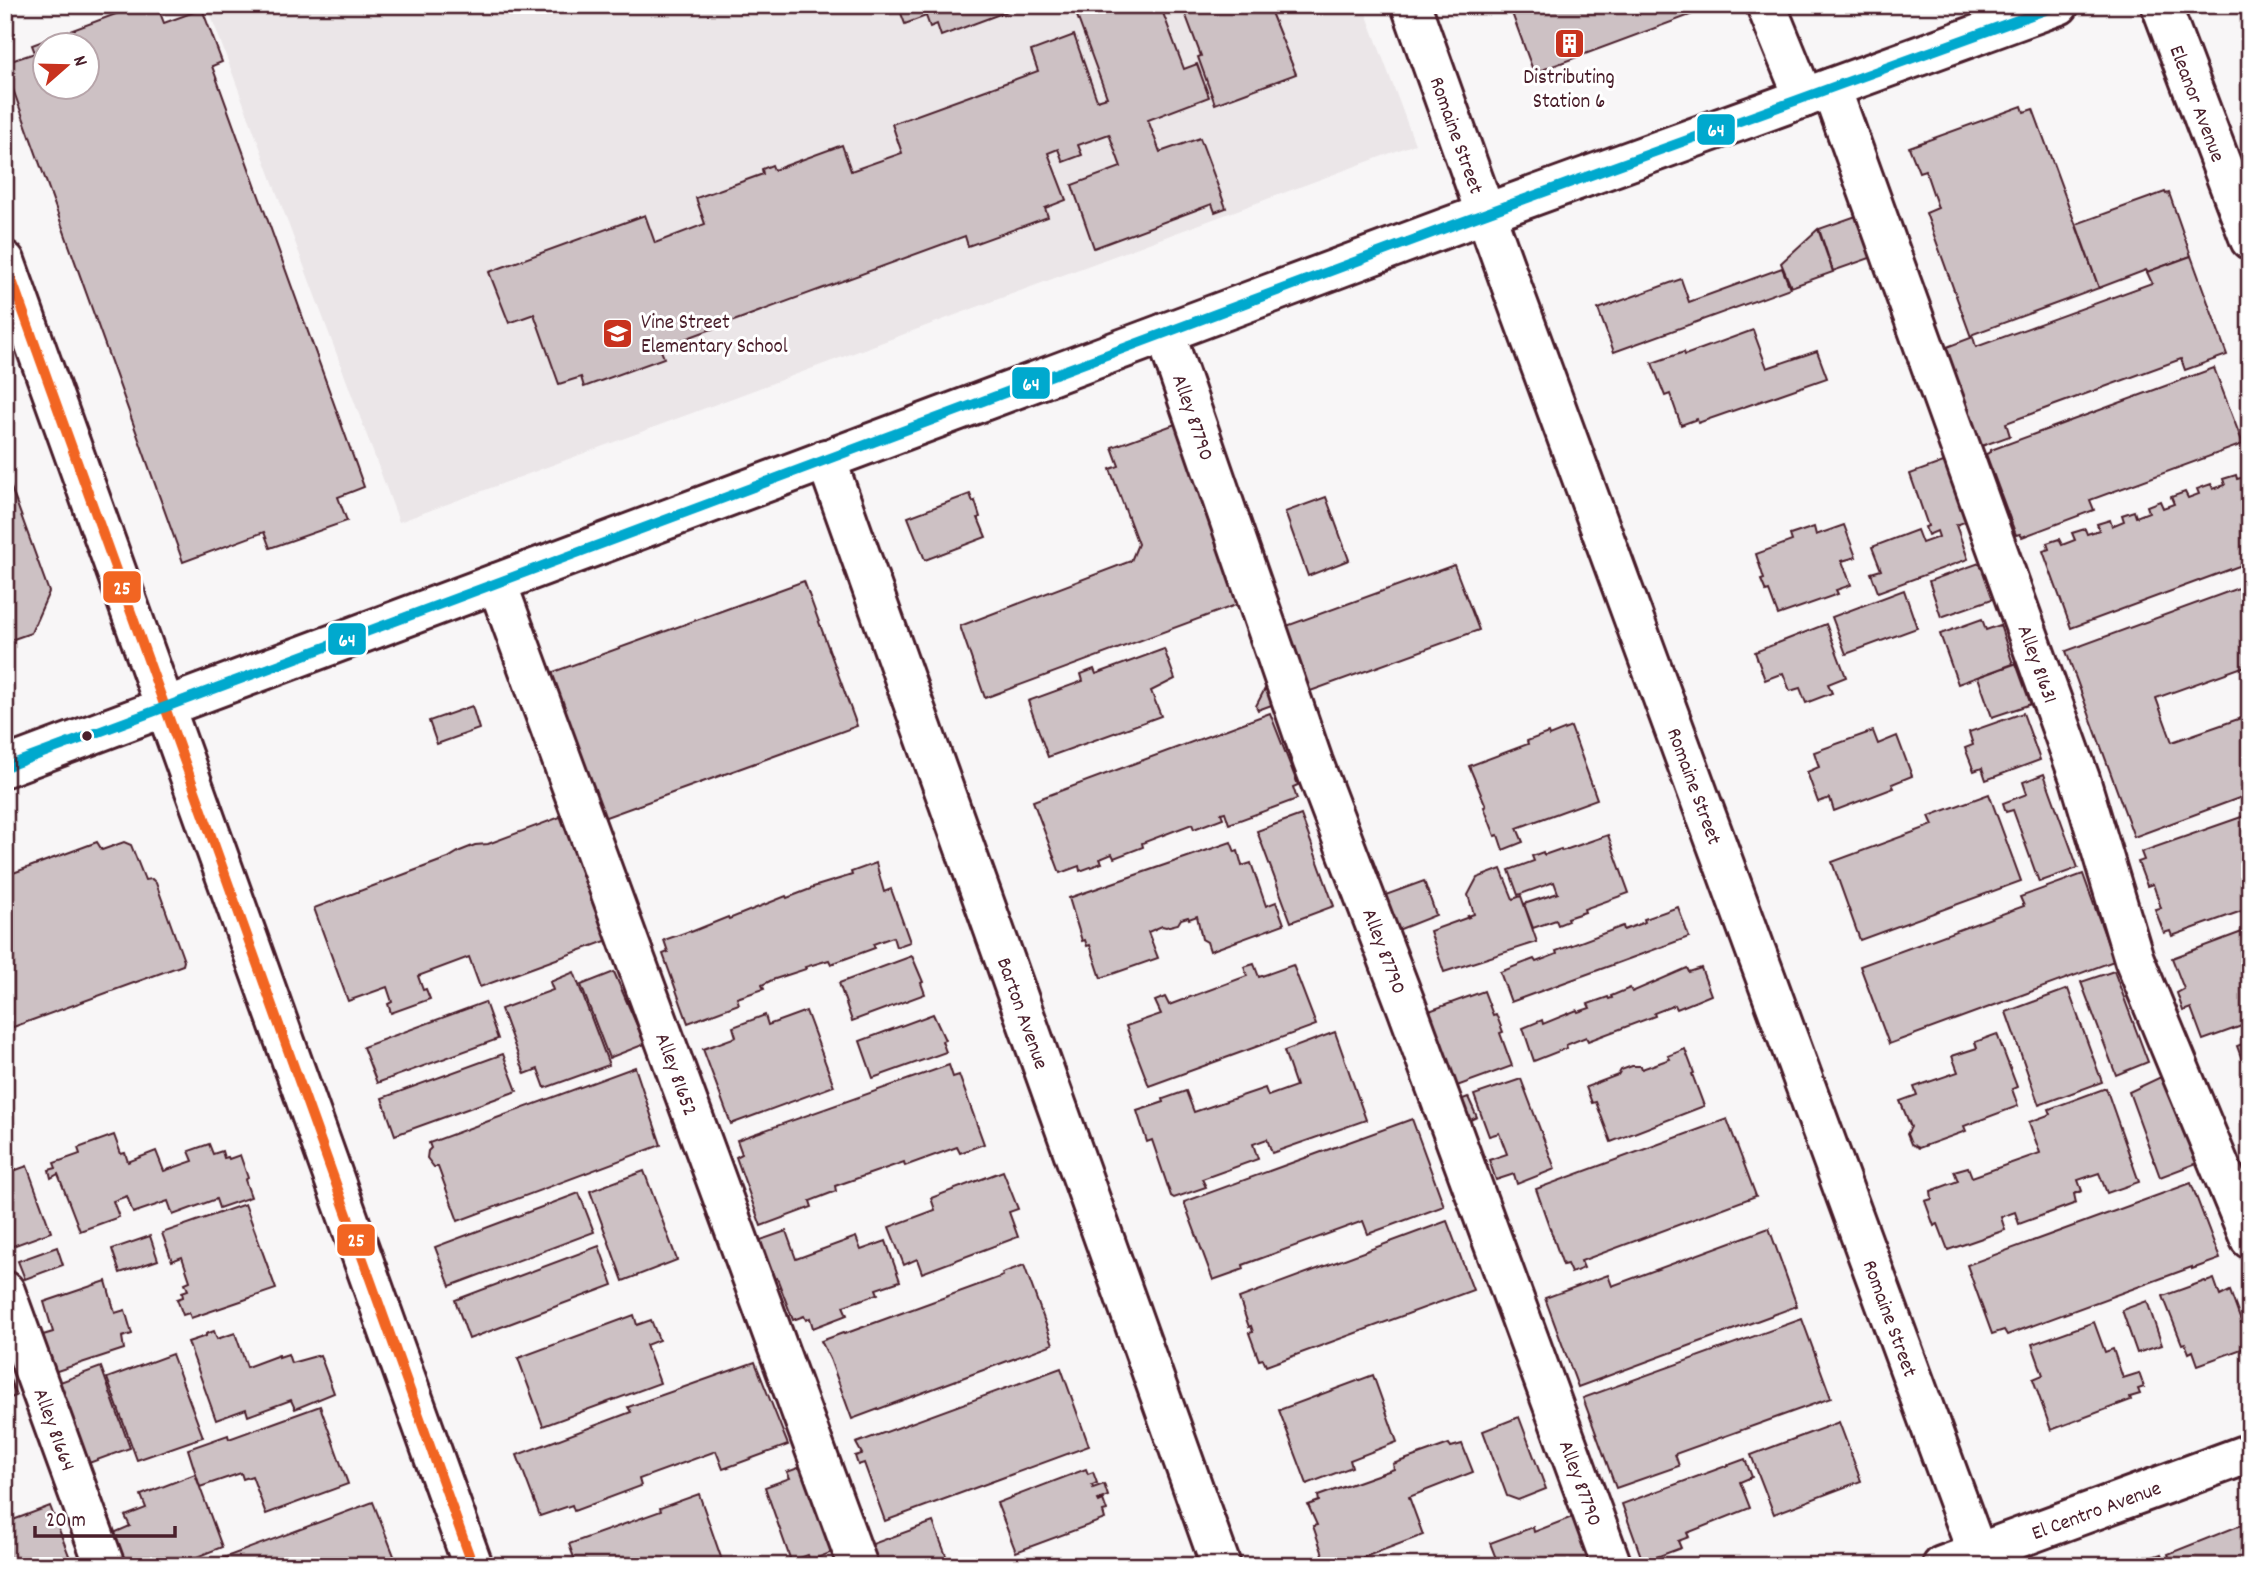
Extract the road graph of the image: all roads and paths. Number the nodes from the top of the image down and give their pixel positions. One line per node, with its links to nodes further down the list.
1 (1411, 5): 6 (street, Romaine Street)
2 (1766, 5): 5 (street, Alley 81631)
3 (2059, 5): 5 (street)
4 (2161, 5): 7 (street, Eleanor Avenue)
5 (1818, 93): 6 (street); 14 (street, Alley 81631)
6 (1485, 214): 9 (street); 17 (street, Romaine Street)
7 (2250, 240)
8 (5, 261): 12 (street)
9 (1165, 333): 10 (street); 22 (street, Alley 87790)
10 (826, 460): 11 (street); 21 (street, Barton Avenue)
11 (497, 583): 12 (street); 20 (street, Alley 81652)
12 (166, 709): 13 (street); 19 (street)
13 (5, 767)
14 (2250, 1239)
15 (5, 1291): 18 (street, Alley 81664)
16 (2250, 1453): 17 (street, El Centro Avenue)
17 (1980, 1559): 23 (street, El Centro Avenue)
18 (105, 1566)
19 (473, 1566)
20 (858, 1566)
21 (1221, 1566)
22 (1612, 1566)
23 (1942, 1566)

